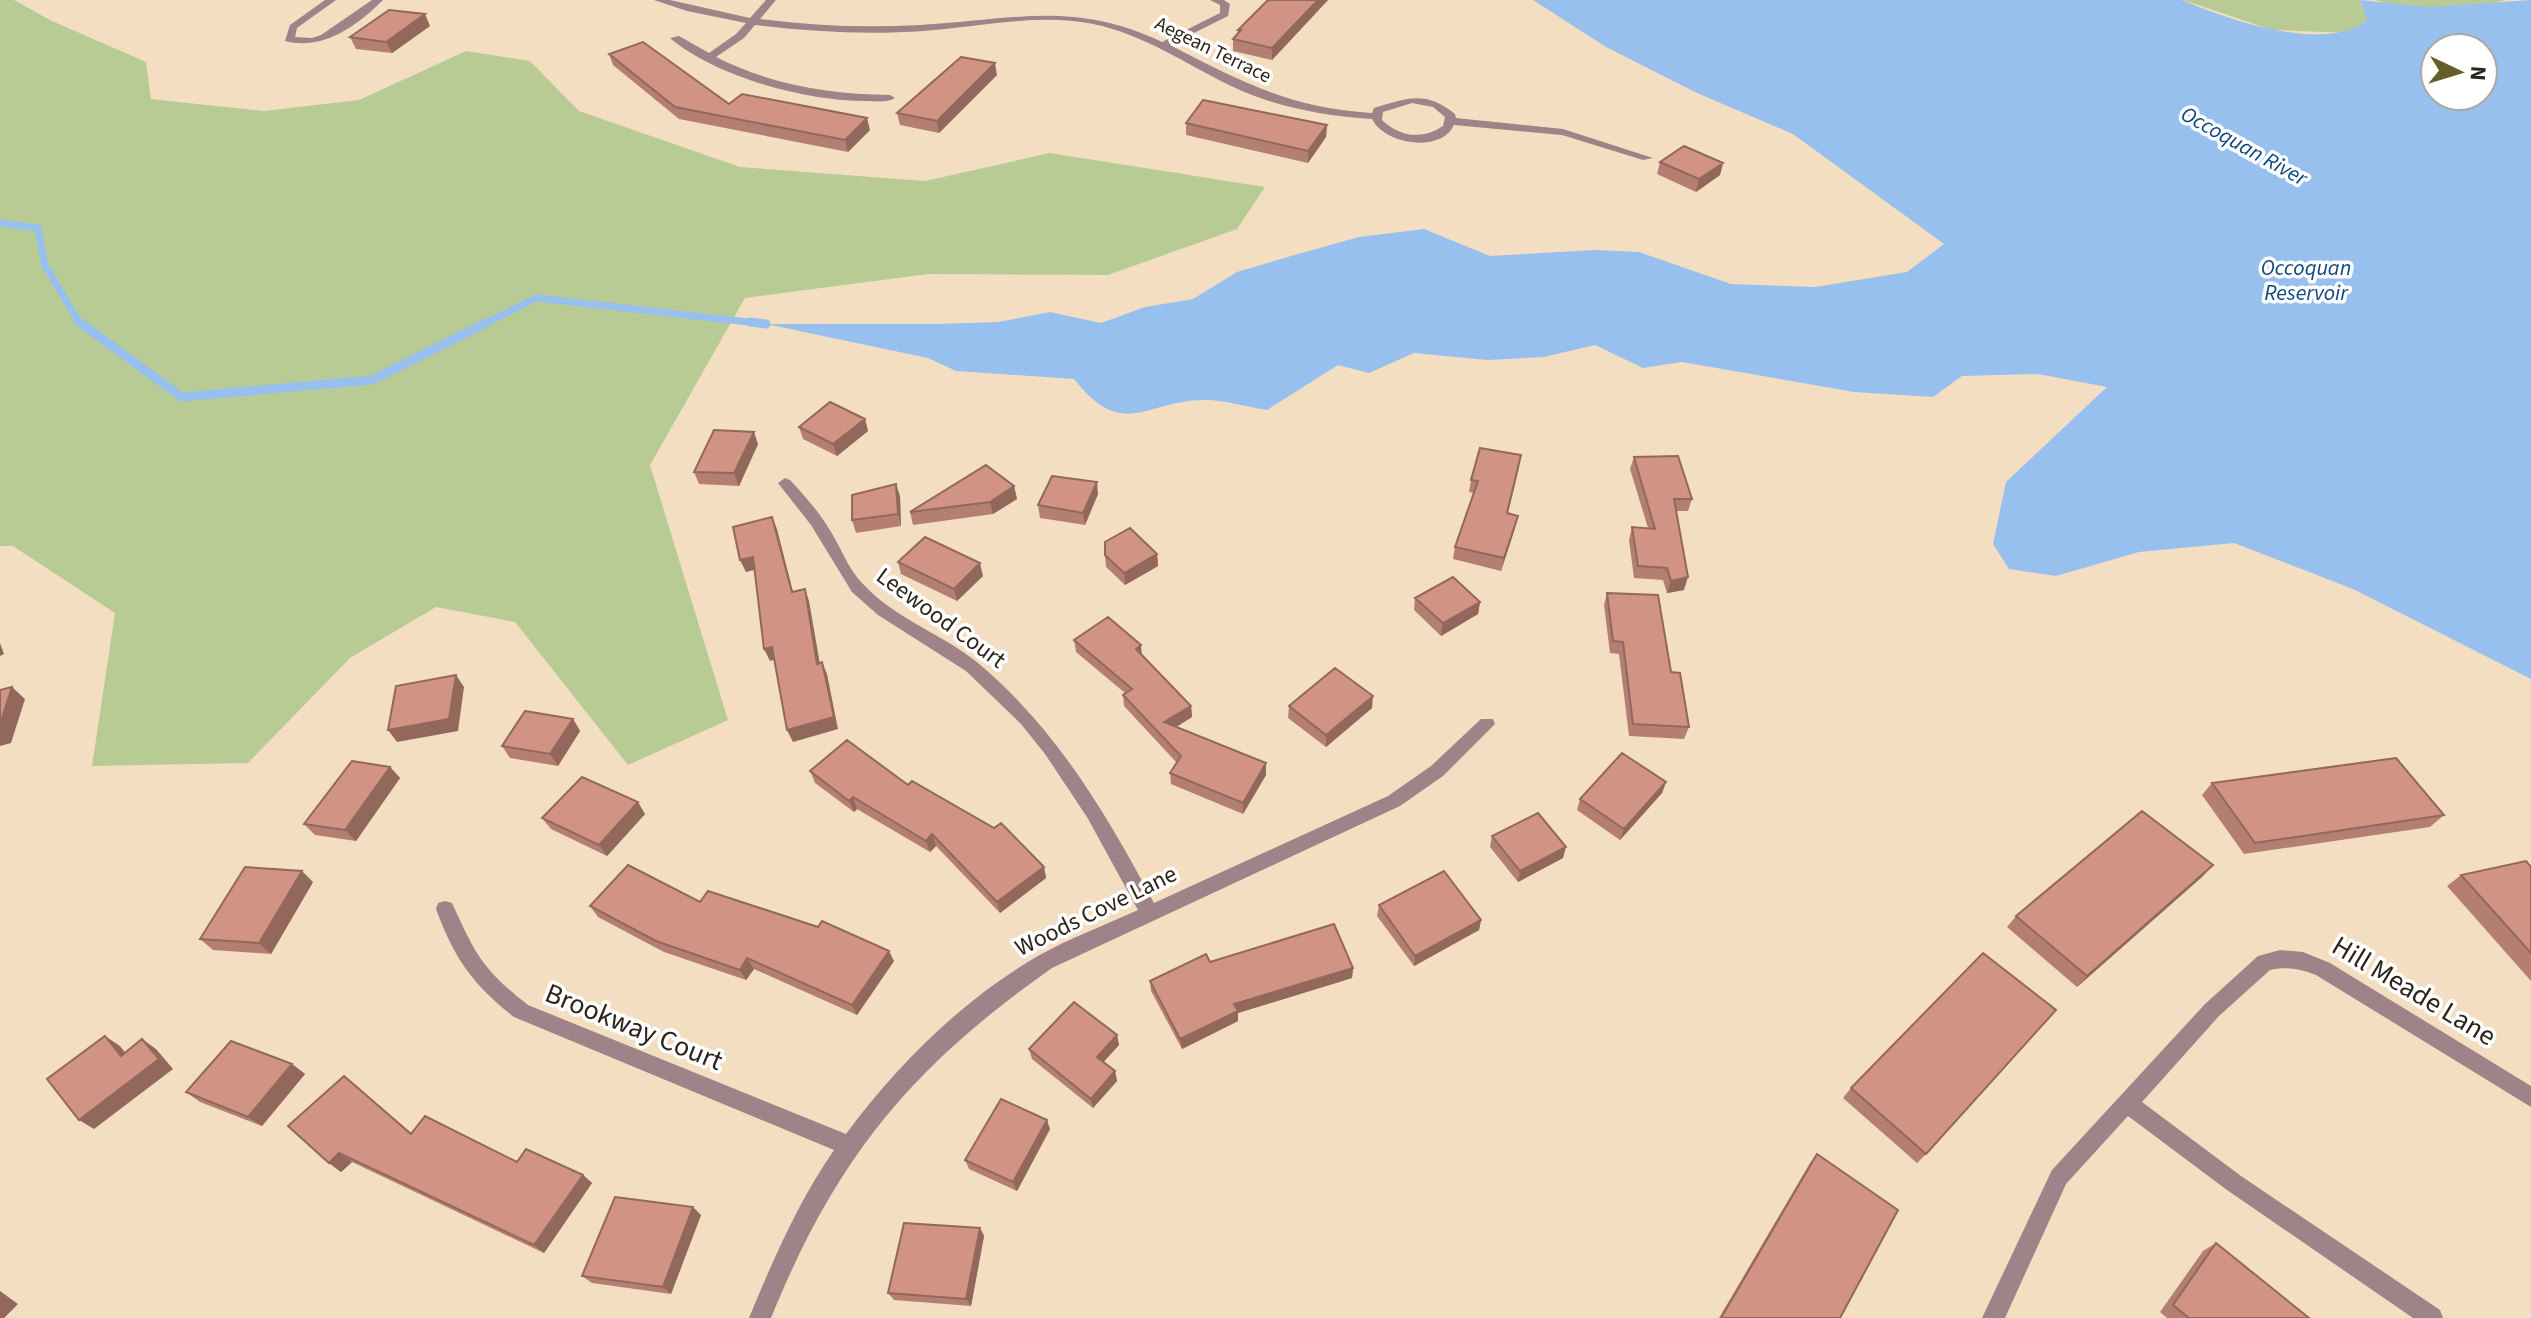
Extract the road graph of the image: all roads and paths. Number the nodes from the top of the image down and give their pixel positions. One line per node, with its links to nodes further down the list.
1 (331, 0): 2 (street)
2 (378, 0)
3 (659, 0): 6 (street, Aegean Terrace)
4 (771, 0): 6 (street)
5 (1215, 0): 8 (street)
6 (755, 20): 8 (street, Aegean Terrace); 9 (street)
7 (675, 38): 9 (street)
8 (1165, 44): 11 (street, Aegean Terrace)
9 (708, 58): 10 (street)
10 (890, 98)
11 (1376, 116): 12 (street, Aegean Terrace); 12 (street)
12 (1451, 121): 13 (street, Aegean Terrace)
13 (1647, 158)
14 (785, 483): 17 (street, Leewood Court)
15 (1487, 724): 17 (street, Woods Cove Lane)
16 (445, 909): 20 (street, Brookway Court)
17 (1149, 912): 20 (street, Woods Cove Lane)
18 (2531, 1097): 19 (street, Hill Meade Lane)
19 (2127, 1103): 22 (street, Hill Meade Lane); 23 (street)
20 (847, 1145): 21 (street, Woods Cove Lane)
21 (760, 1318)
22 (1993, 1318)
23 (2432, 1318)

